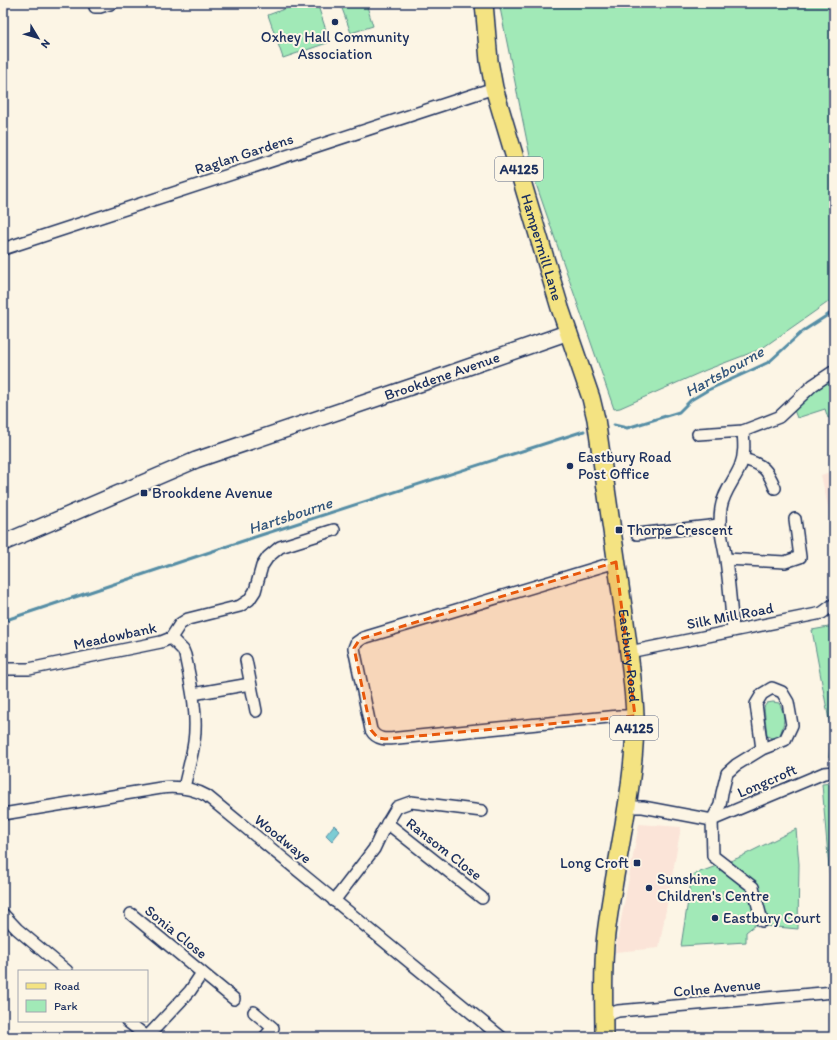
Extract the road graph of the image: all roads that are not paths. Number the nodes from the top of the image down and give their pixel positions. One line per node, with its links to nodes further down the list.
1 (112, 3): 3 (street)
2 (484, 3): 4 (main road, Hampermill Lane / A4125)
3 (95, 7)
4 (494, 88): 5 (street, Raglan Gardens); 6 (main road, Hampermill Lane / A4125)
5 (3, 249)
6 (569, 332): 8 (main road, Hampermill Lane / A4125); 17 (main road, Brookdene Avenue)
7 (834, 370): 9 (street)
8 (596, 419): 19 (main road, Eastbury Road / A4125)
9 (743, 431): 10 (street); 11 (street)
10 (698, 434)
11 (743, 459): 12 (street); 14 (street)
12 (775, 488)
13 (795, 519): 18 (street)
14 (719, 525): 16 (street); 18 (street)
15 (334, 530): 22 (street)
16 (637, 534)
17 (3, 543)
18 (726, 559): 21 (street)
19 (616, 562): 23 (main road, Eastbury Road / A4125); 29 (street)
20 (834, 604): 21 (street, Silk Mill Road)
21 (733, 630): 23 (street, Silk Mill Road)
22 (171, 638): 25 (street, Meadowbank); 27 (street, Meadowbank)
23 (629, 652): 29 (main road, Eastbury Road / A4125)
24 (246, 660): 26 (street)
25 (3, 668)
26 (250, 684): 27 (street); 28 (street)
27 (193, 694): 32 (street, Meadowbank)
28 (256, 711)
29 (635, 716): 33 (main road, Eastbury Road / A4125)
30 (762, 749): 30 (street, Longcroft); 36 (street, Longcroft)
31 (834, 772): 36 (street, Longcroft)
32 (184, 788): 35 (street, Woodwaye); 39 (street, Woodwaye)
33 (628, 807): 36 (street); 48 (main road, Eastbury Road / A4125)
34 (482, 811): 37 (street, Ransom Close)
35 (3, 814)
36 (712, 820): 42 (street, Longcroft)
37 (387, 823): 38 (street, Ransom Close); 39 (street, Ransom Close)
38 (482, 898)
39 (334, 901): 52 (street, Woodwaye)
40 (3, 914): 43 (street)
41 (131, 914): 44 (street, Sonia Close)
42 (762, 921)
43 (66, 970)
44 (202, 973): 46 (street, Sonia Close); 50 (street, Sonia Close)
45 (834, 992): 48 (street, Colne Avenue)
46 (234, 999)
47 (254, 1012): 51 (street)
48 (604, 1016): 53 (main road, Eastbury Road / A4125)
49 (128, 1022): 50 (street)
50 (147, 1037)
51 (265, 1037)
52 (501, 1037)
53 (604, 1037)

